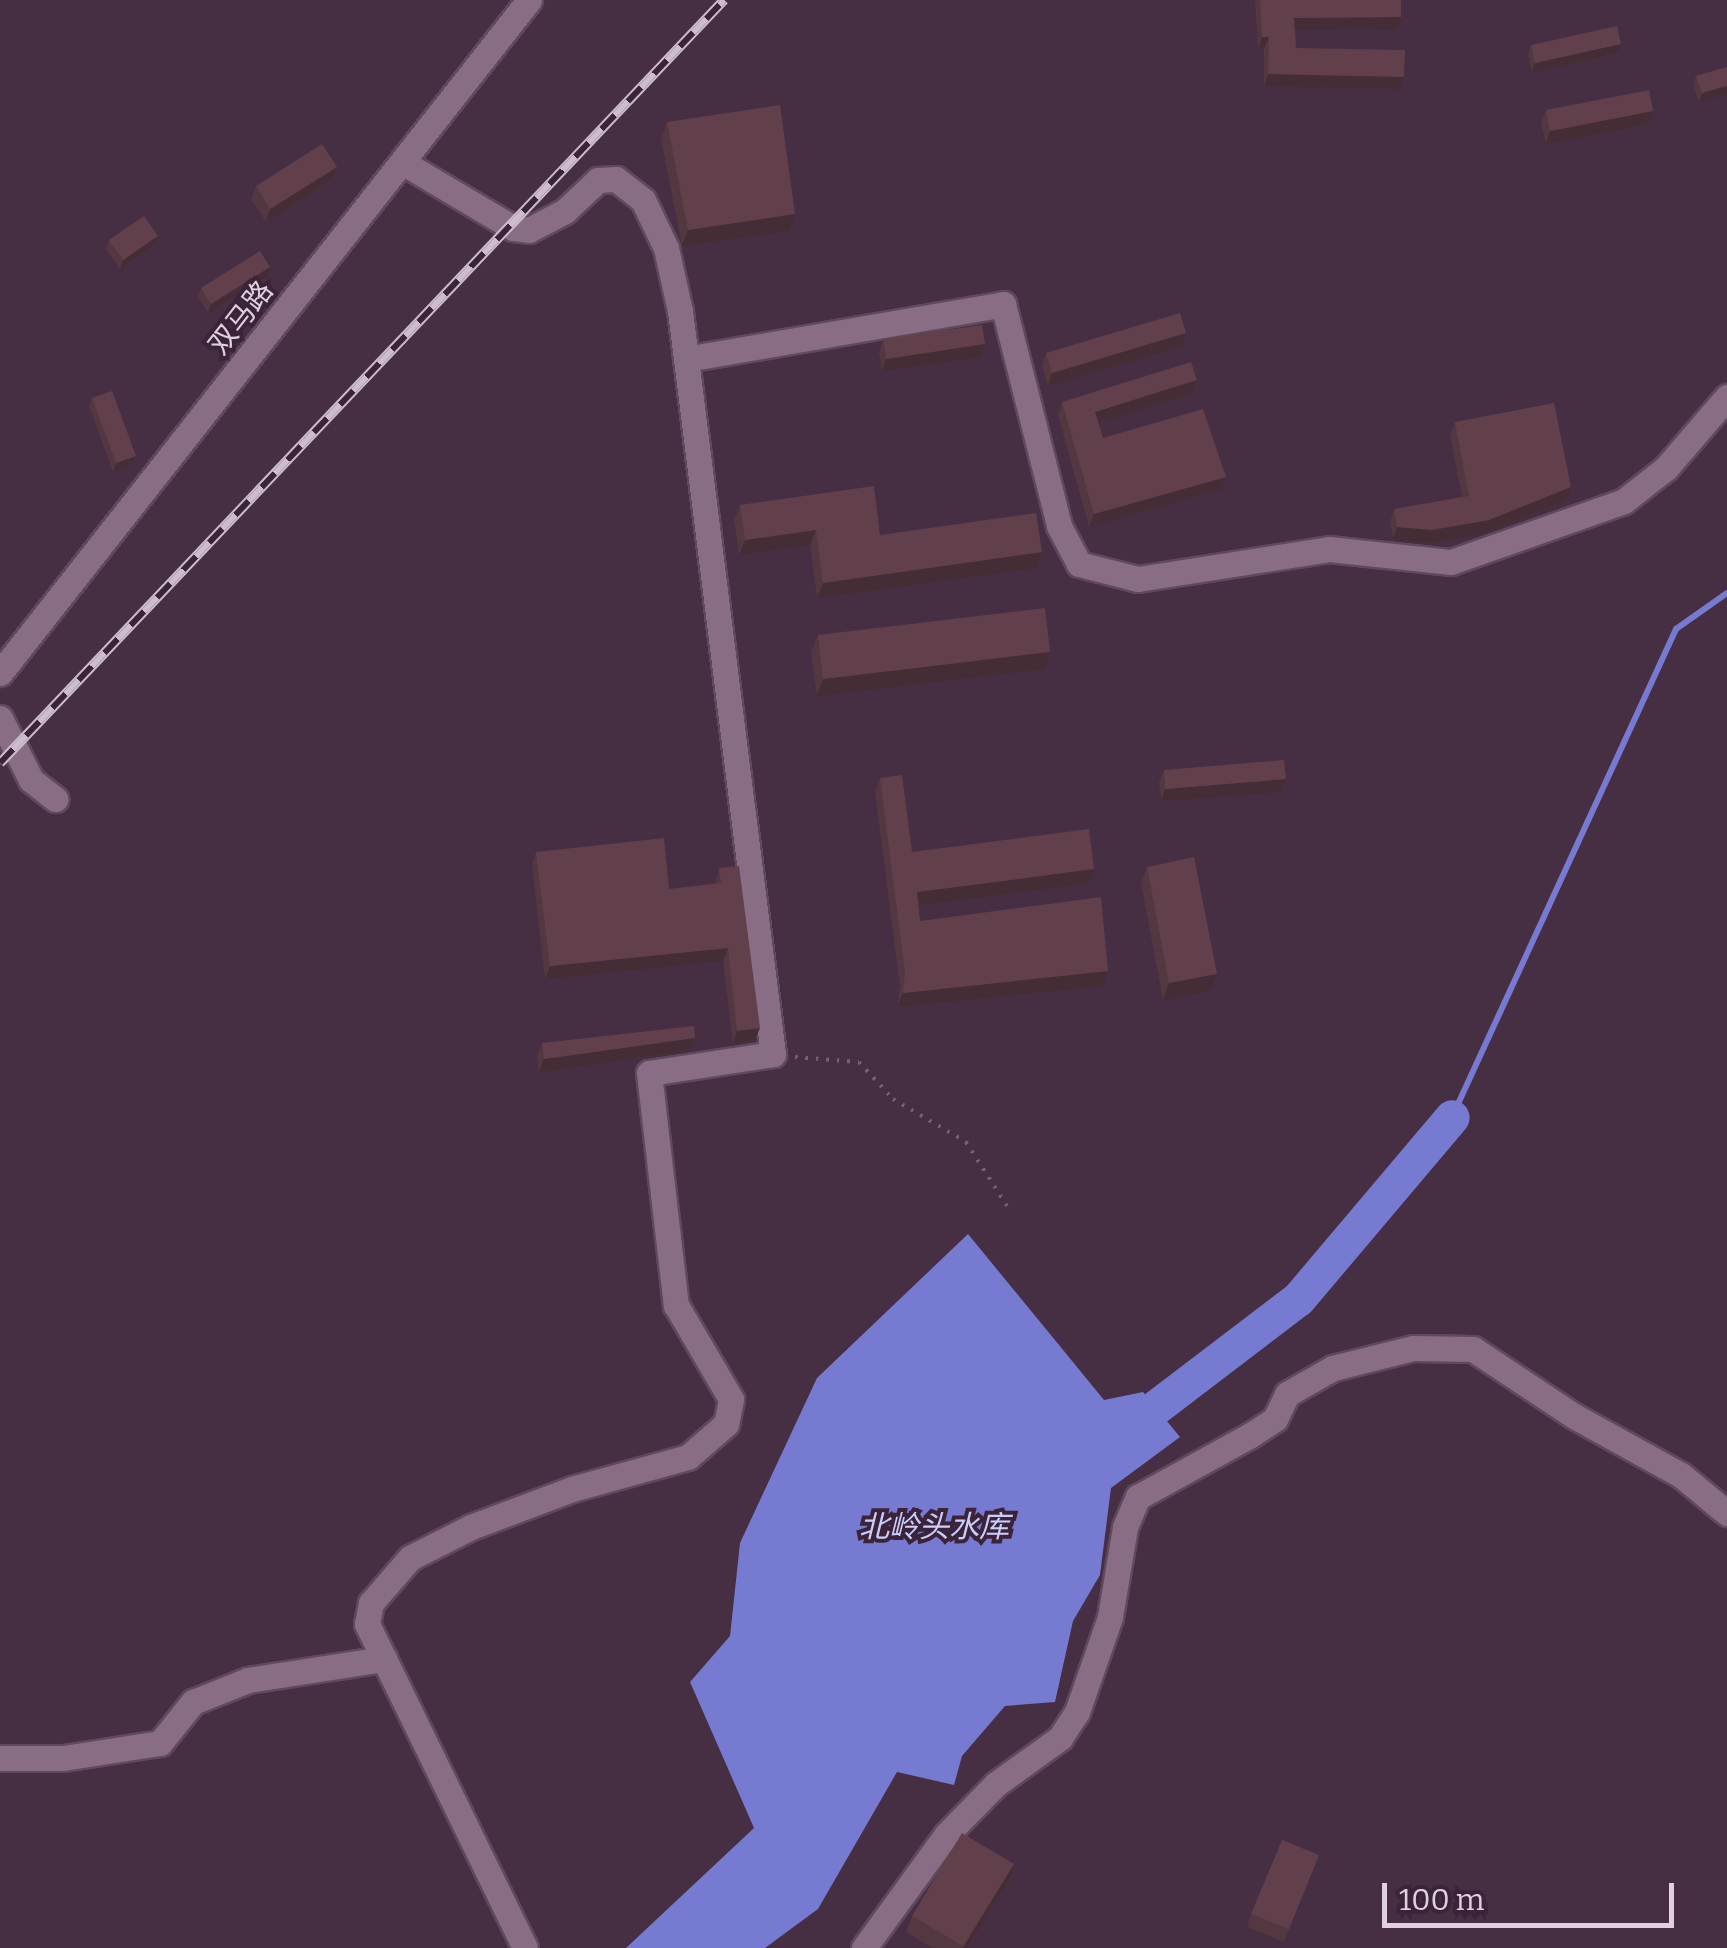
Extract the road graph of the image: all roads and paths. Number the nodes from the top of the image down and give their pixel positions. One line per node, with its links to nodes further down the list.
1 (529, 0): 2 (street, 双马路)
2 (402, 162): 3 (street); 5 (street, 双马路)
3 (686, 359): 4 (street); 8 (street)
4 (1727, 396)
5 (0, 673)
6 (0, 718): 7 (street)
7 (56, 799)
8 (773, 1054): 9 (path); 11 (street)
9 (1007, 1206)
10 (1727, 1512): 14 (street)
11 (384, 1660): 12 (street); 13 (street)
12 (0, 1758)
13 (525, 1948)
14 (864, 1948)

